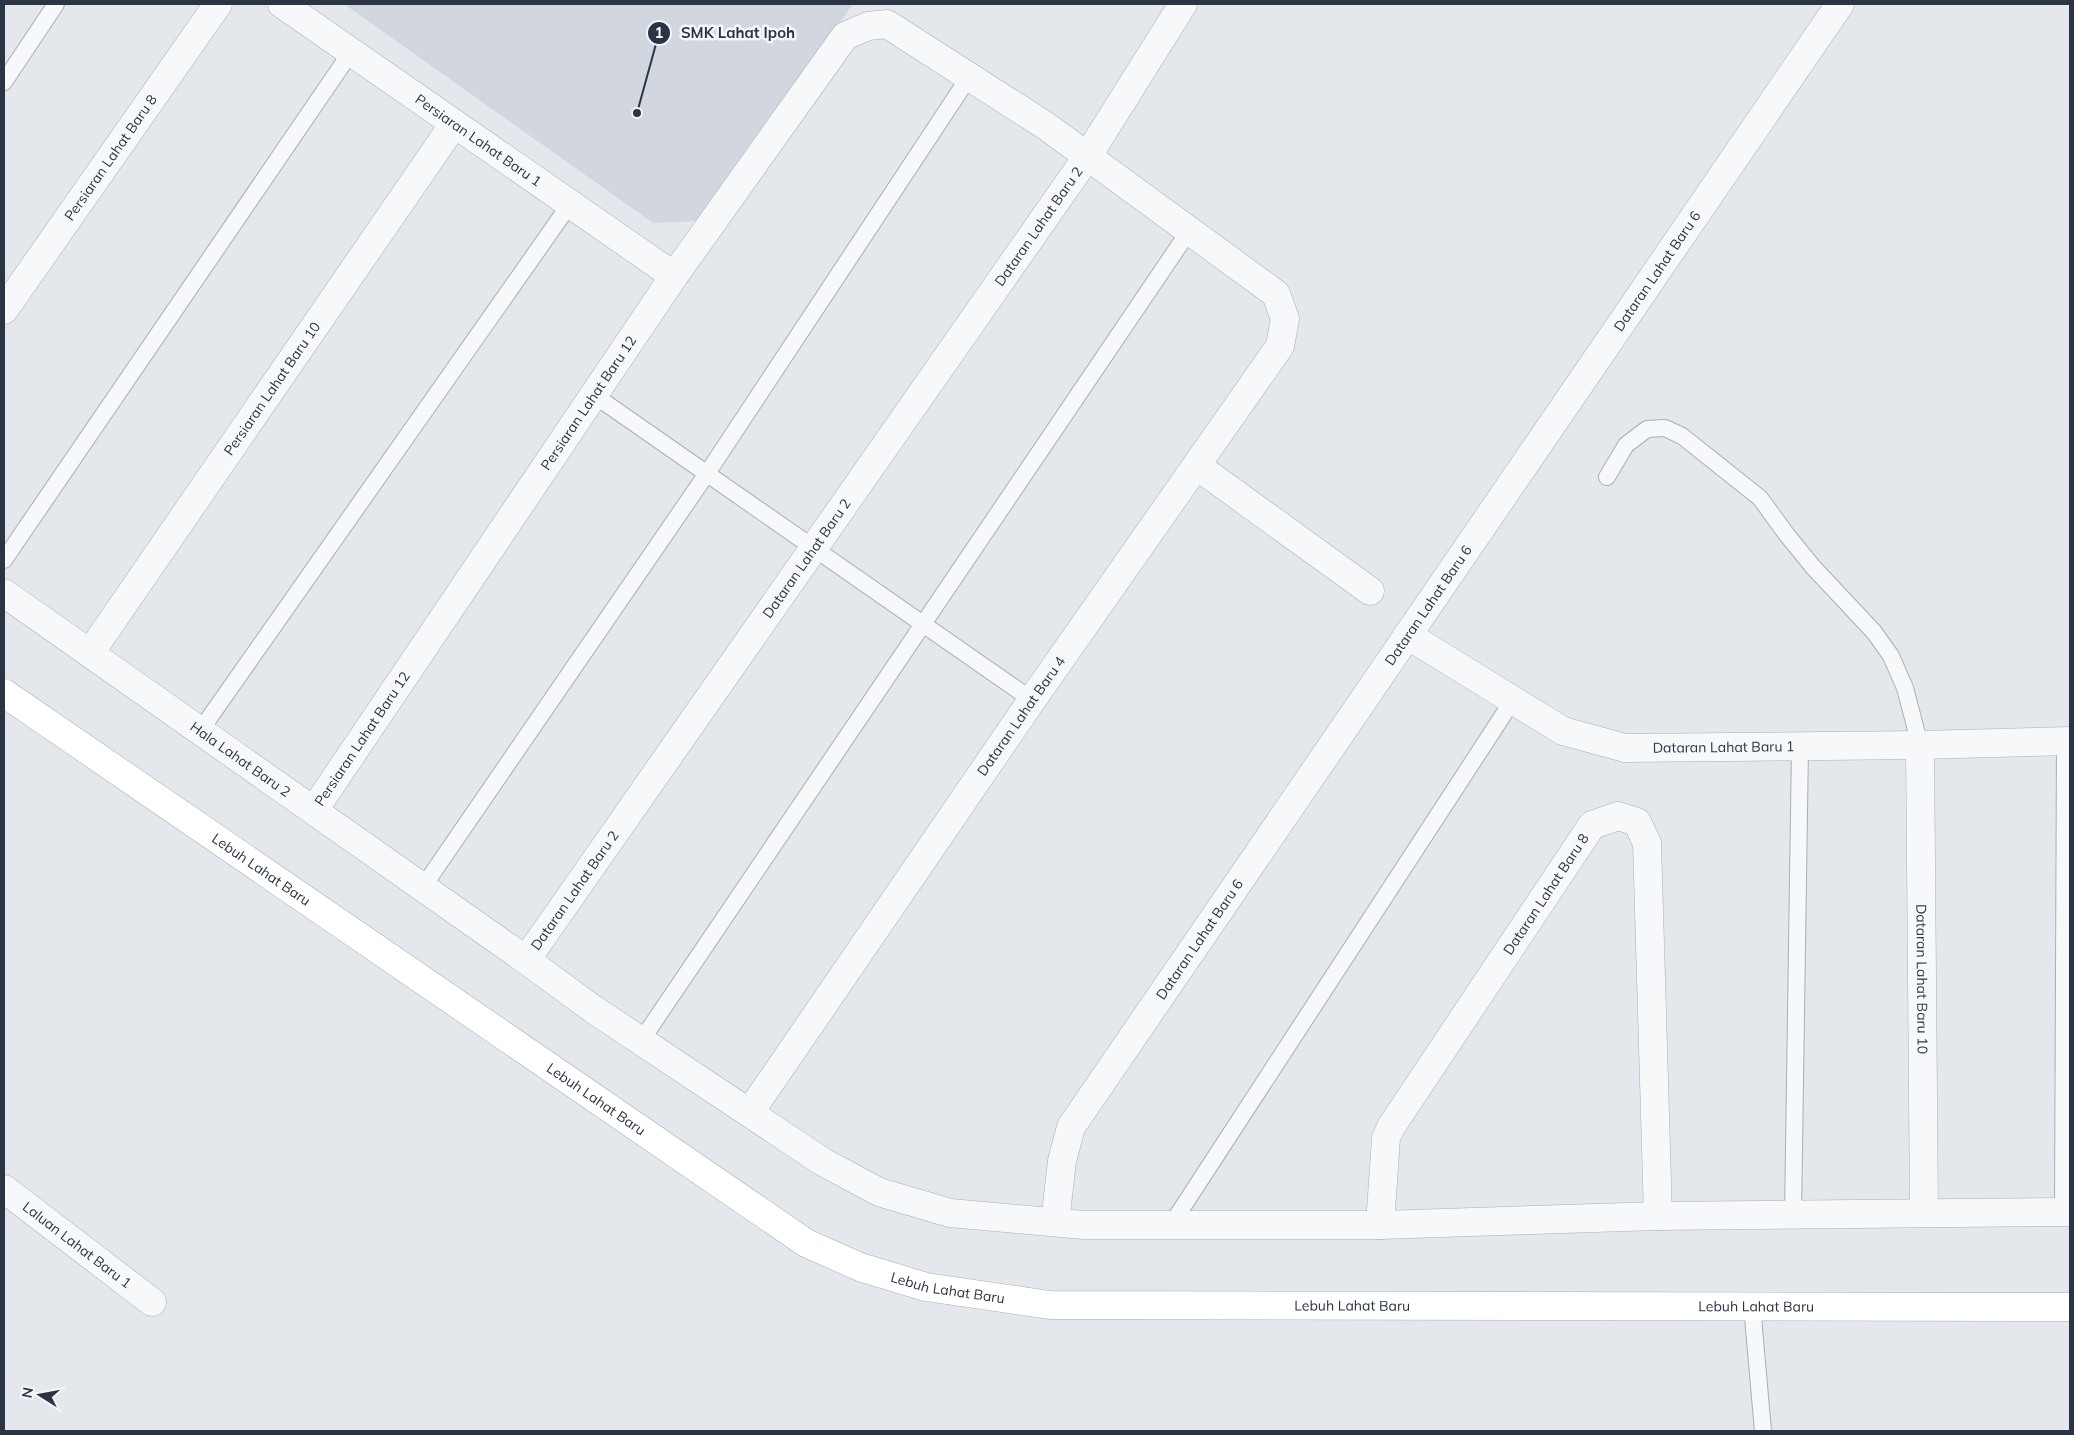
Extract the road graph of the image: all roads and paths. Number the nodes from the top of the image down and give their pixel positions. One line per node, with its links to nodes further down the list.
1 (56, 4): 8 (lane)
2 (218, 4): 14 (street, Persiaran Lahat Baru 8)
3 (282, 4): 6 (street, Persiaran Lahat Baru 1)
4 (1183, 4): 10 (street, Dataran Lahat Baru 2)
5 (1840, 4): 24 (street, Dataran Lahat Baru 6)
6 (352, 52): 9 (street, Persiaran Lahat Baru 1); 20 (lane)
7 (969, 77): 10 (street); 13 (street, Persiaran Lahat Baru 12); 17 (lane)
8 (4, 82)
9 (454, 124): 11 (street, Persiaran Lahat Baru 1); 25 (street, Persiaran Lahat Baru 10)
10 (1086, 157): 12 (street); 19 (street, Dataran Lahat Baru 2)
11 (570, 204): 13 (street, Persiaran Lahat Baru 1); 29 (lane)
12 (1189, 232): 16 (street, Dataran Lahat Baru 4); 23 (lane)
13 (674, 276): 15 (street, Persiaran Lahat Baru 12)
14 (4, 310)
15 (594, 395): 17 (lane); 33 (street, Persiaran Lahat Baru 12)
16 (1197, 466): 21 (street); 27 (street, Dataran Lahat Baru 4)
17 (708, 472): 19 (lane); 34 (lane)
18 (1606, 477): 31 (lane)
19 (813, 548): 23 (lane); 35 (street, Dataran Lahat Baru 2)
20 (4, 560)
21 (1370, 591)
22 (4, 593): 25 (street, Hala Lahat Baru 2)
23 (922, 624): 27 (lane); 36 (lane)
24 (1407, 635): 28 (street, Dataran Lahat Baru 1); 43 (street, Dataran Lahat Baru 6)
25 (90, 653): 29 (street, Hala Lahat Baru 2)
26 (4, 693): 47 (street, Lebuh Lahat Baru)
27 (1032, 700): 37 (street, Dataran Lahat Baru 4)
28 (1513, 700): 32 (street, Dataran Lahat Baru 1); 44 (lane)
29 (200, 731): 33 (street, Hala Lahat Baru 2)
30 (2068, 741): 31 (street, Dataran Lahat Baru 1); 39 (lane)
31 (1920, 745): 32 (street, Dataran Lahat Baru 1); 40 (street, Dataran Lahat Baru 10)
32 (1800, 746): 41 (lane)
33 (314, 810): 34 (street, Hala Lahat Baru 2)
34 (423, 887): 35 (street, Hala Lahat Baru 2)
35 (526, 960): 36 (street, Hala Lahat Baru 2)
36 (641, 1041): 37 (street, Hala Lahat Baru 2)
37 (750, 1112): 43 (street, Hala Lahat Baru 2)
38 (4, 1188): 46 (street, Laluan Lahat Baru 1)
39 (2067, 1212): 40 (street, Hala Lahat Baru 2)
40 (1924, 1213): 41 (street, Hala Lahat Baru 2)
41 (1793, 1215): 42 (street, Hala Lahat Baru 2)
42 (1658, 1216): 45 (street, Hala Lahat Baru 2); 45 (street, Dataran Lahat Baru 8)
43 (1055, 1222): 44 (street, Hala Lahat Baru 2)
44 (1171, 1225): 45 (street, Hala Lahat Baru 2)
45 (1380, 1225)
46 (152, 1302)
47 (1752, 1306): 48 (street, Lebuh Lahat Baru); 49 (lane)
48 (2070, 1307)
49 (1763, 1431)

